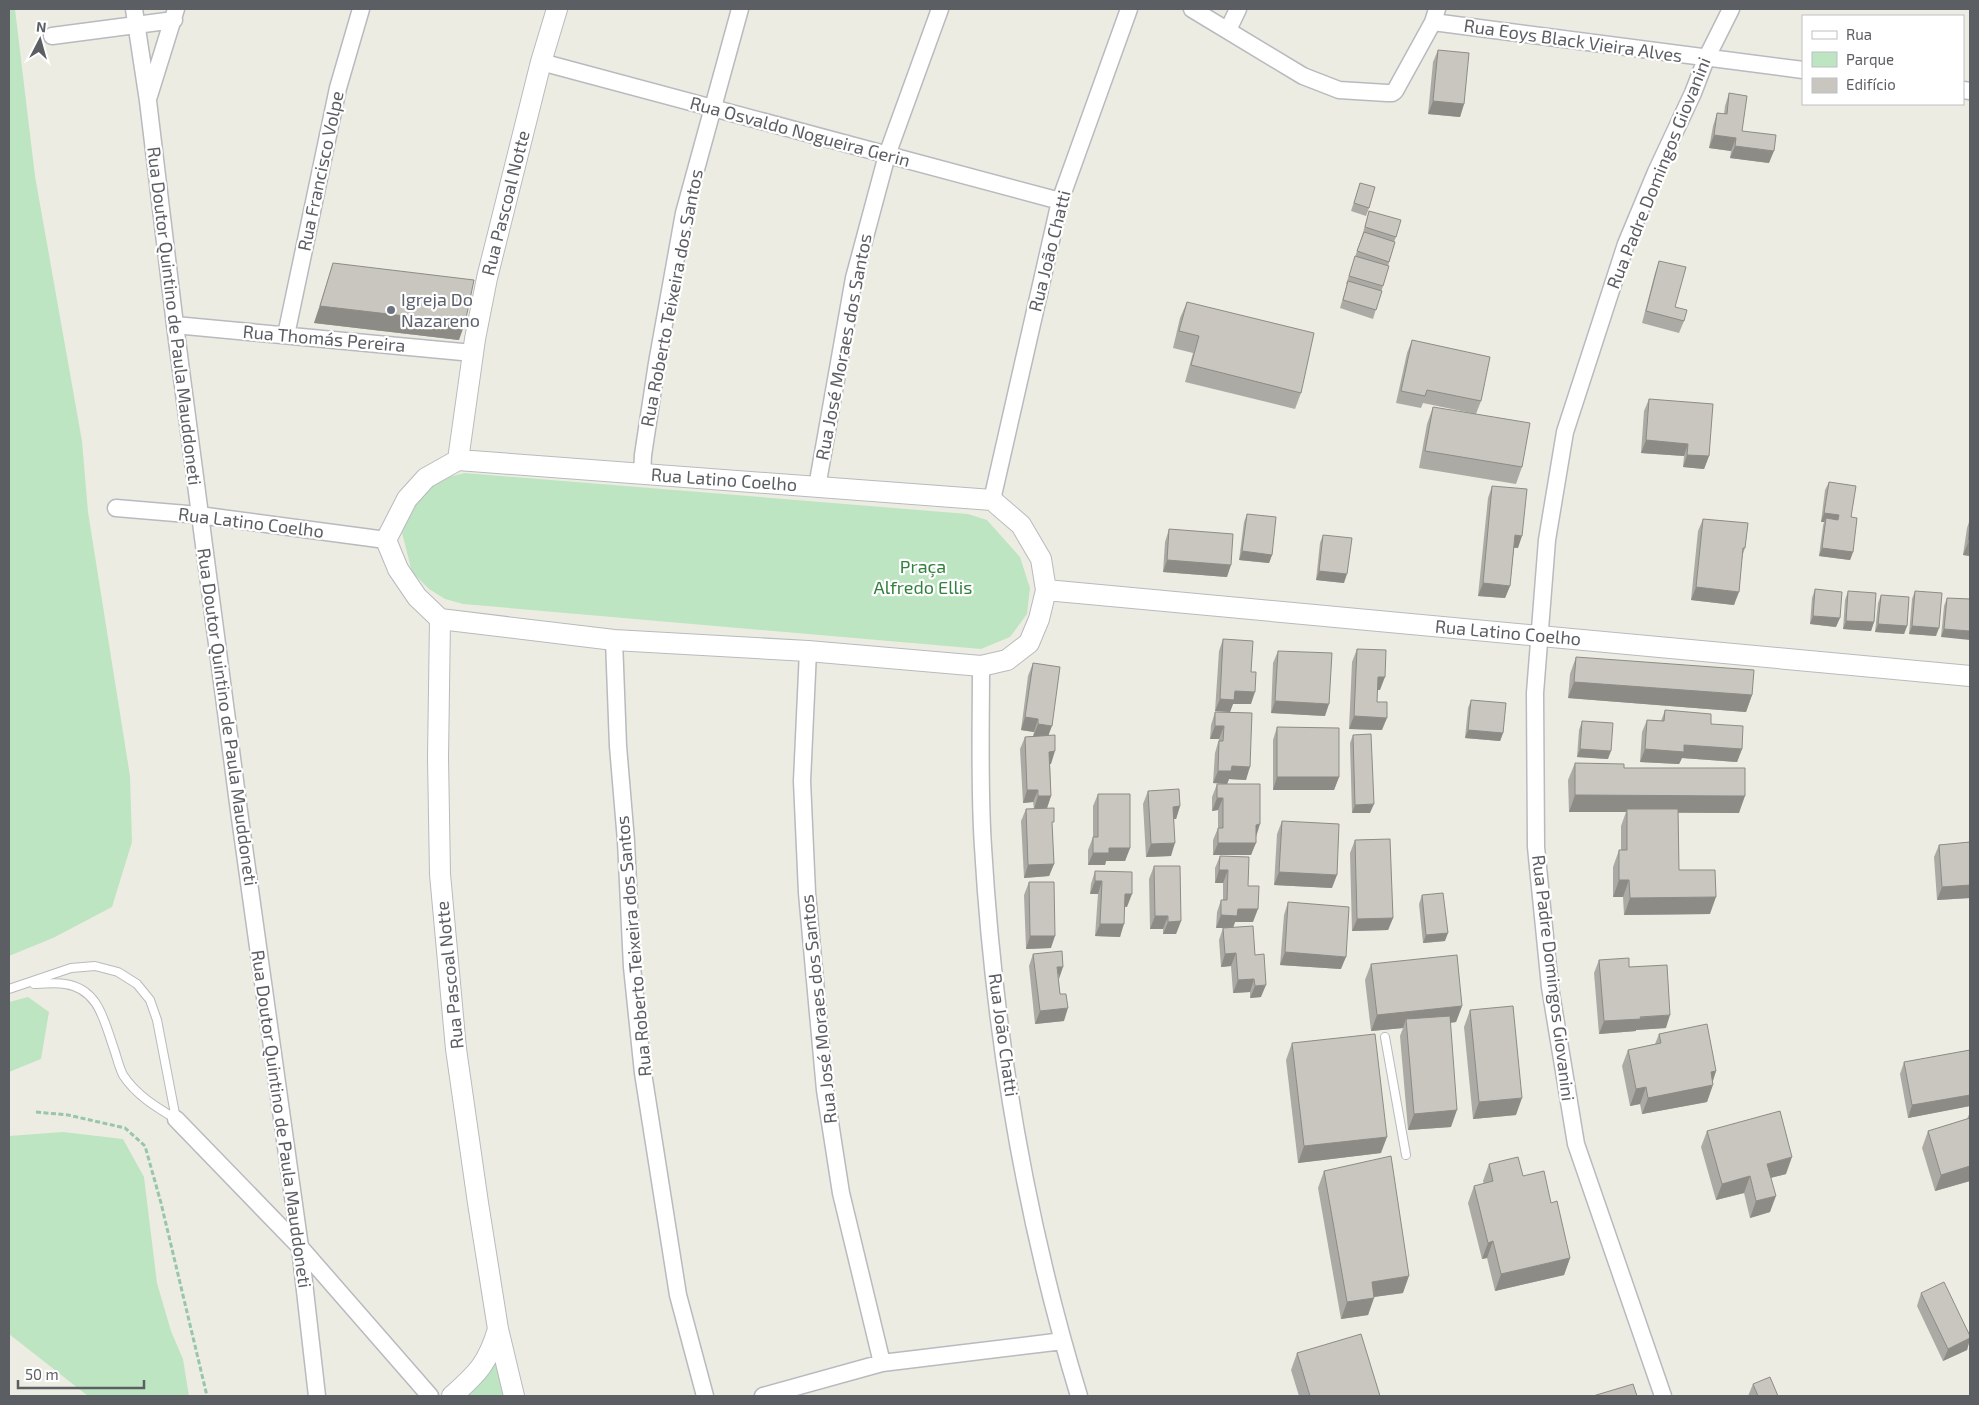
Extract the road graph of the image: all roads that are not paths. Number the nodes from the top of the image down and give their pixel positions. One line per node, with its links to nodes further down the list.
1 (361, 9): 22 (street, Rua Francisco Volpe)
2 (557, 9): 15 (street, Rua Pascoal Notte)
3 (740, 9): 18 (street, Rua Roberto Teixeira dos Santos)
4 (940, 9): 19 (street, Rua José Moraes dos Santos)
5 (1129, 9): 20 (street, Rua João Chatti)
6 (1192, 9): 12 (street)
7 (1238, 9): 12 (street)
8 (1731, 9): 14 (street, Rua Padre Domingos Giovanini)
9 (175, 14): 11 (street); 17 (street)
10 (1435, 15): 12 (street); 14 (street, Rua Eoys Black Vieira Alves)
11 (135, 16): 13 (street); 17 (street, Rua Doutor Quintino de Paula Mauddoneti)
12 (1228, 30)
13 (52, 36)
14 (1706, 59): 16 (street, Rua Eoys Black Vieira Alves); 33 (street, Rua Padre Domingos Giovanini)
15 (540, 62): 18 (street, Rua Osvaldo Nogueira Gerin); 23 (street, Rua Pascoal Notte)
16 (1802, 70)
17 (148, 100): 21 (street, Rua Doutor Quintino de Paula Mauddoneti)
18 (712, 108): 19 (street, Rua Osvaldo Nogueira Gerin); 25 (street, Rua Roberto Teixeira dos Santos)
19 (887, 155): 20 (street, Rua Osvaldo Nogueira Gerin); 26 (street, Rua José Moraes dos Santos)
20 (1060, 201): 27 (street, Rua João Chatti)
21 (175, 325): 22 (street, Rua Thomás Pereira); 29 (street, Rua Doutor Quintino de Paula Mauddoneti)
22 (286, 335): 23 (street, Rua Thomás Pereira)
23 (473, 353): 24 (street, Rua Pascoal Notte)
24 (458, 460): 25 (street, Rua Latino Coelho); 30 (street)
25 (642, 474): 26 (street, Rua Latino Coelho)
26 (817, 487): 27 (street, Rua Latino Coelho)
27 (992, 500): 31 (street)
28 (116, 508): 29 (street, Rua Latino Coelho)
29 (199, 515): 30 (street, Rua Latino Coelho); 43 (street, Rua Doutor Quintino de Paula Mauddoneti)
30 (386, 540): 32 (street)
31 (1046, 590): 33 (street, Rua Latino Coelho); 36 (street)
32 (440, 619): 34 (street); 44 (street, Rua Pascoal Notte)
33 (1539, 636): 37 (street, Rua Latino Coelho); 54 (street, Rua Padre Domingos Giovanini)
34 (614, 640): 35 (street); 51 (street, Rua Roberto Teixeira dos Santos)
35 (808, 651): 36 (street); 46 (street, Rua José Moraes dos Santos)
36 (981, 666): 45 (street, Rua João Chatti)
37 (1970, 676)
38 (27, 984): 39 (lane); 41 (lane); 41 (lane)
39 (9, 989)
40 (1385, 1037): 42 (lane)
41 (176, 1119): 43 (street)
42 (1406, 1155)
43 (300, 1247): 47 (street, Rua Doutor Quintino de Paula Mauddoneti); 48 (street)
44 (498, 1329): 49 (street, Rua Pascoal Notte); 50 (street, Rua Pascoal Notte)
45 (1063, 1342): 46 (street); 53 (street, Rua João Chatti)
46 (882, 1363): 52 (street)
47 (316, 1396)
48 (430, 1396)
49 (452, 1396)
50 (514, 1396)
51 (705, 1396)
52 (763, 1396)
53 (1080, 1396)
54 (1663, 1396)

